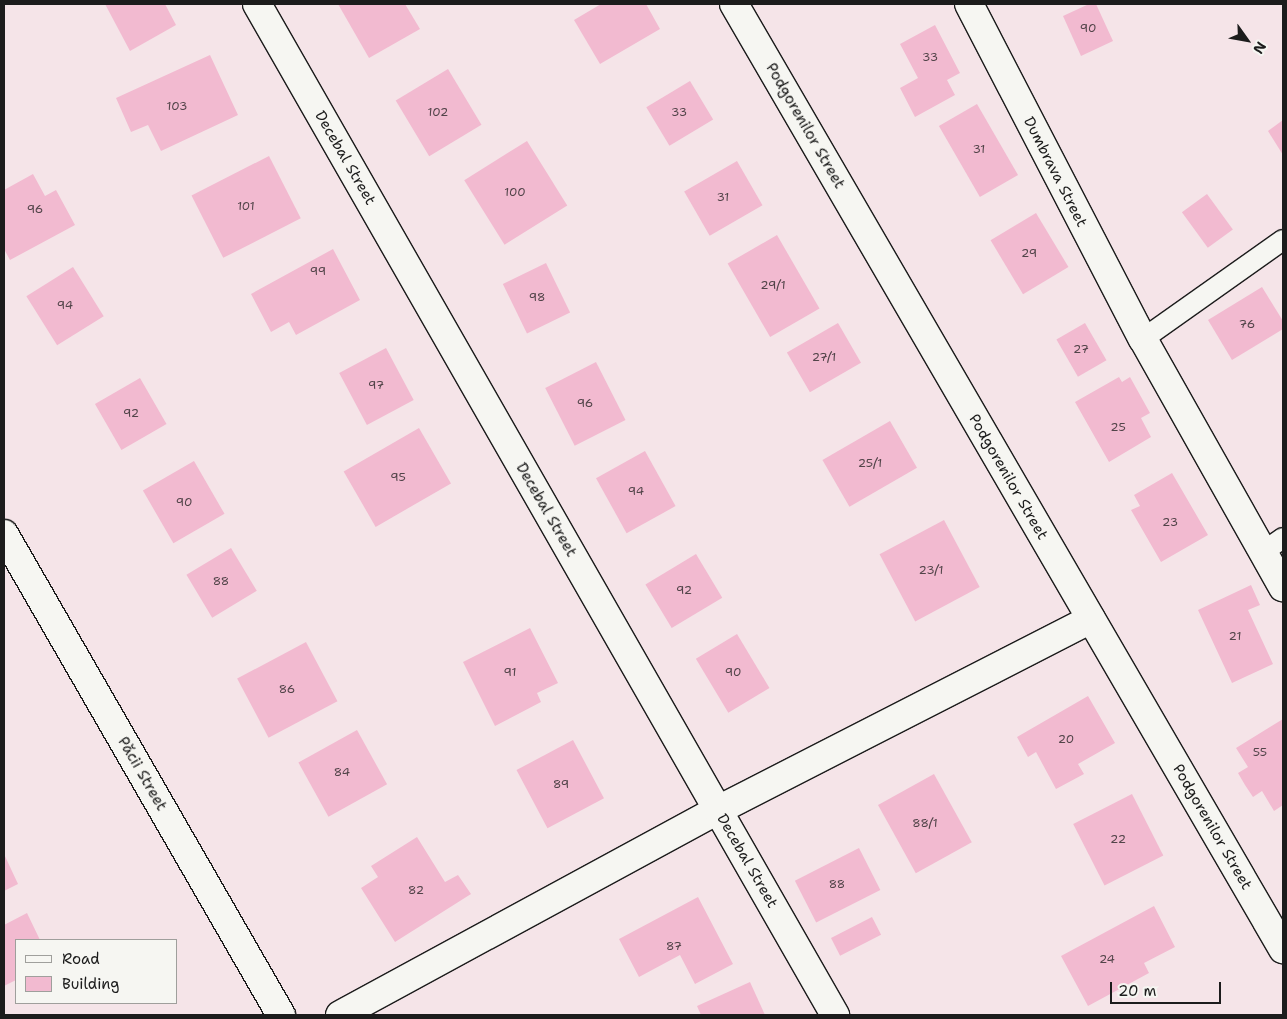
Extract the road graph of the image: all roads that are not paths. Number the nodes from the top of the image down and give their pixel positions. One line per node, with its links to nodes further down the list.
1 (257, 4): 10 (street, Decebal Street)
2 (734, 4): 9 (street, Podgorenilor Street)
3 (969, 4): 5 (street, Dumbrava Street)
4 (1283, 240): 5 (lane)
5 (1142, 339): 7 (street, Dumbrava Street)
6 (4, 534): 12 (street, Păcii Street)
7 (1273, 545): 8 (street, Dumbrava Street)
8 (1283, 587)
9 (1091, 619): 10 (street); 11 (street, Podgorenilor Street)
10 (718, 810): 13 (street); 14 (street, Decebal Street)
11 (1283, 949)
12 (281, 1015)
13 (340, 1015)
14 (835, 1015)

